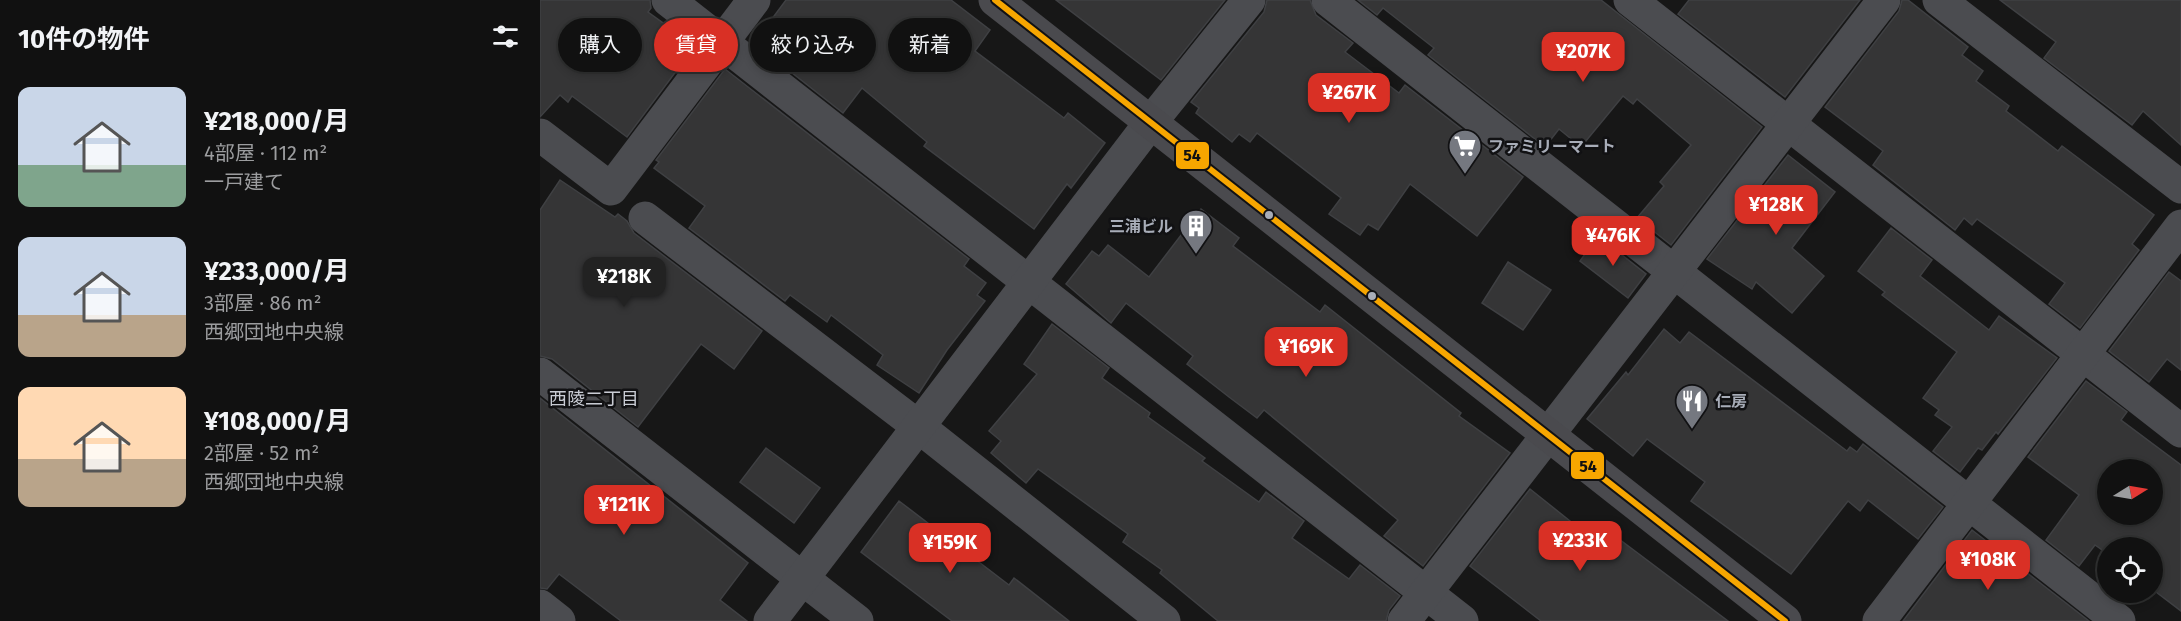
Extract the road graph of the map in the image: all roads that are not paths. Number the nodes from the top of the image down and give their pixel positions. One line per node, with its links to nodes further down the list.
1 (668, 0): 9 (street)
2 (754, 0): 10 (street)
3 (995, 0): 13 (street)
4 (1249, 0): 13 (street)
5 (1328, 0): 19 (street)
6 (1630, 0): 14 (street)
7 (1884, 0): 14 (street)
8 (1939, 0): 16 (street)
9 (691, 18)
10 (738, 20)
11 (738, 54): 20 (street)
12 (698, 72): 15 (street)
13 (1151, 122): 20 (street); 25 (street)
14 (1790, 125): 19 (street); 21 (street)
15 (540, 135)
16 (2181, 187)
17 (645, 218): 23 (street)
18 (2181, 226): 21 (street)
19 (1674, 273): 25 (street); 26 (street)
20 (1029, 282): 23 (street); 28 (street)
21 (2083, 355): 24 (street); 26 (street)
22 (540, 374): 27 (street)
23 (919, 427): 27 (street); 33 (street)
24 (2181, 431)
25 (1548, 435): 28 (street); 36 (street)
26 (1969, 504): 37 (street); 38 (street)
27 (802, 579): 31 (street); 32 (street)
28 (1426, 592): 34 (street); 35 (street)
29 (540, 606): 30 (street)
30 (560, 621)
31 (770, 621)
32 (857, 621)
33 (1164, 621)
34 (1404, 621)
35 (1462, 621)
36 (1785, 621)
37 (1880, 621)
38 (2119, 621)

